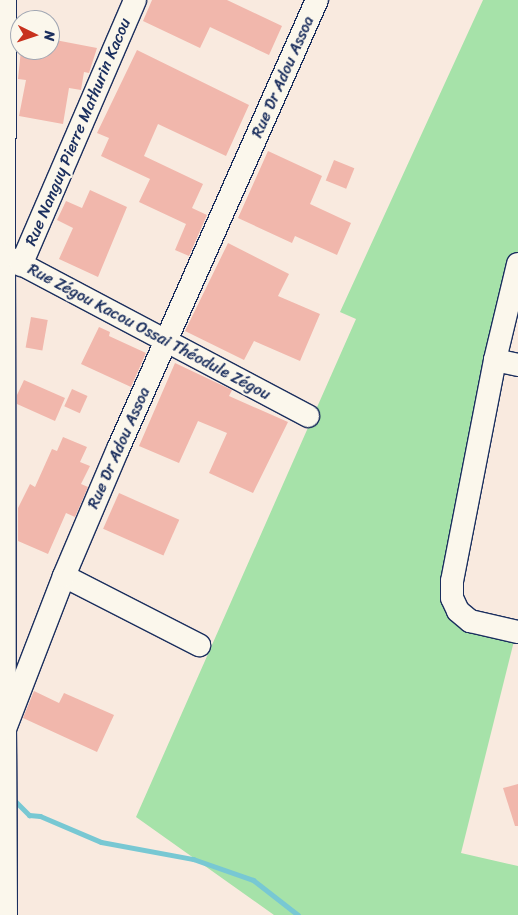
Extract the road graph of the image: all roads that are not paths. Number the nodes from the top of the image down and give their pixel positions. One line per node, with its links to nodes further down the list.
1 (4, 0): 4 (street)
2 (135, 0): 4 (street, Rue Nanguy Pierre Mathurin Kacou)
3 (317, 0): 6 (street, Rue Dr Adou Assoa)
4 (13, 260): 6 (street, Rue Zégou Kacou Ossai Théodule Zégou); 13 (street)
5 (518, 264): 7 (street)
6 (166, 342): 9 (street, Rue Zégou Kacou Ossai Théodule Zégou); 10 (street, Rue Dr Adou Assoa)
7 (495, 360): 8 (street); 11 (street)
8 (518, 365)
9 (308, 416)
10 (64, 576): 12 (street); 13 (street, Rue Dr Adou Assoa)
11 (518, 632)
12 (199, 645)
13 (5, 729): 14 (street, Rue Dr Adou Assoa)
14 (6, 915)

